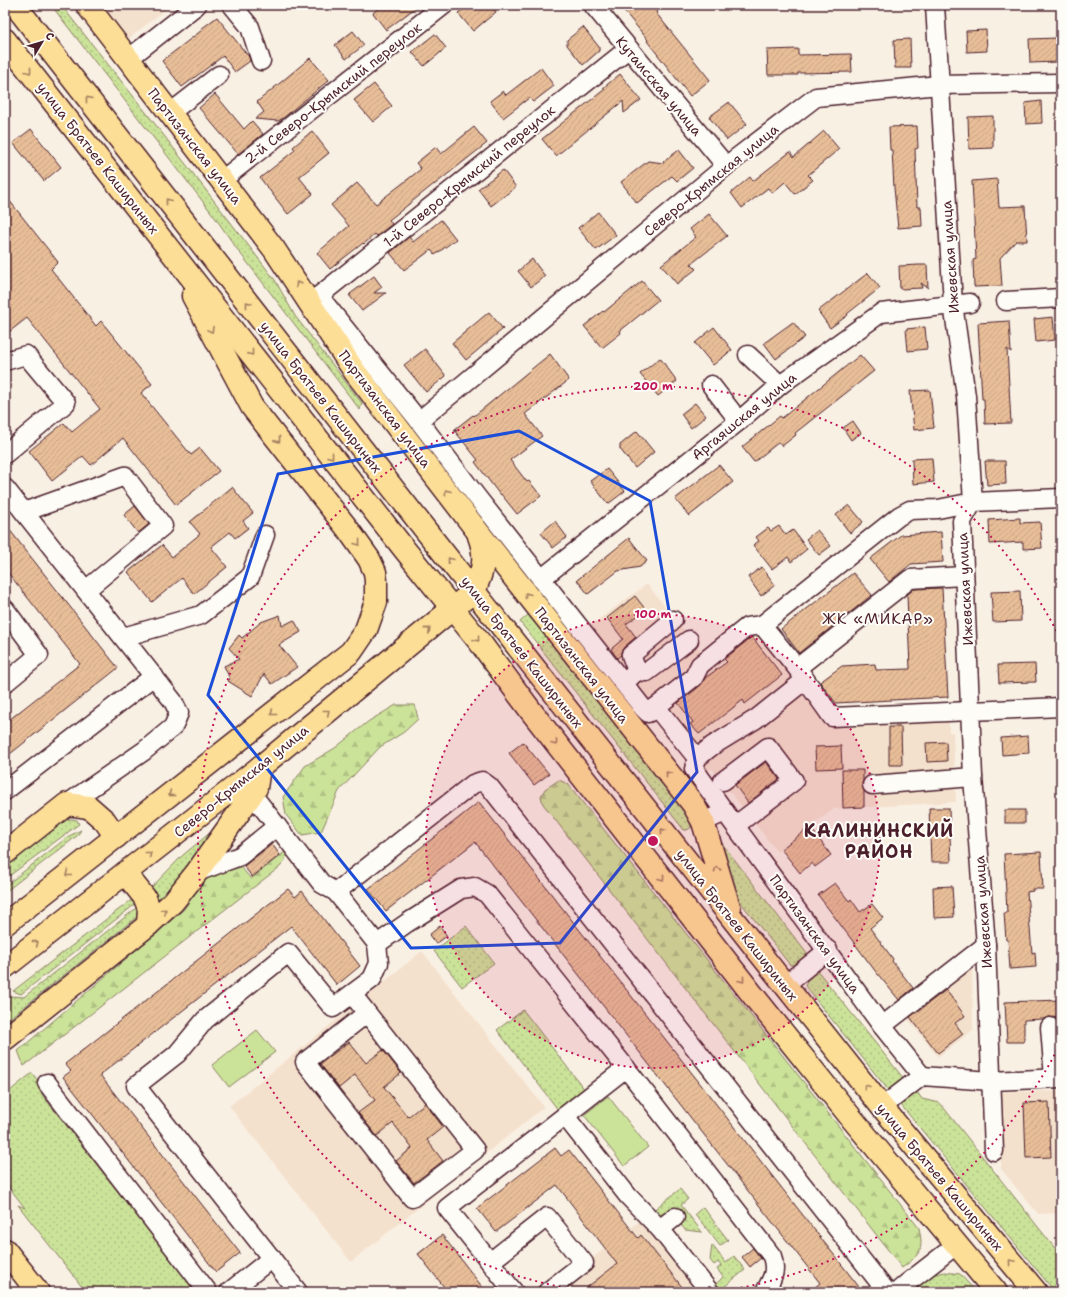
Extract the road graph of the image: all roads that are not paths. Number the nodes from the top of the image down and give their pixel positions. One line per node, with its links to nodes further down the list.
1 (15, 5): 39 (main road, улица Братьев Кашириных, one-way to 1)
2 (87, 5): 10 (main road, Партизанская улица)
3 (197, 5): 10 (street)
4 (232, 5): 11 (street)
5 (444, 5): 17 (street, 2-й Северо-Крымский переулок)
6 (593, 5): 9 (street, Кутаисская улица)
7 (935, 5): 14 (street, Ижевская улица)
8 (5, 40): 18 (main road, улица Братьев Кашириных, one-way to 18)
9 (628, 49): 16 (street, Кутаисская улица); 20 (street, 1-й Северо-Крымский переулок)
10 (128, 59): 15 (main road, Партизанская улица)
11 (261, 61)
12 (219, 76): 15 (street)
13 (1061, 83): 14 (street, Северо-Крымская улица)
14 (939, 86): 16 (street, Северо-Крымская улица); 22 (street, Ижевская улица)
15 (170, 113): 17 (main road, Партизанская улица)
16 (726, 166): 27 (street, Северо-Крымская улица)
17 (222, 180): 20 (main road, Партизанская улица, one-way to 17)
18 (166, 246): 41 (main road, улица Братьев Кашириных, one-way to 41); 66 (main road, one-way to 66)
19 (1061, 298): 21 (street)
20 (315, 299): 27 (street); 34 (main road, Партизанская улица, one-way to 20)
21 (1006, 301)
22 (961, 304): 25 (street, Аргаяшская улица); 32 (street, Ижевская улица)
23 (748, 355): 25 (street)
24 (5, 361): 29 (street)
25 (780, 385): 28 (street, Аргаяшская улица)
26 (711, 386): 28 (street)
27 (419, 421): 37 (street)
28 (739, 421): 37 (street, Аргаяшская улица)
29 (5, 454)
30 (7, 496): 33 (street)
31 (1061, 498): 32 (street)
32 (973, 502): 36 (street, Ижевская улица); 43 (street)
33 (24, 512): 38 (street); 38 (street)
34 (478, 532): 39 (main road); 51 (main road, Партизанская улица, one-way to 34)
35 (265, 535): 44 (street)
36 (964, 576): 47 (street); 54 (street, Ижевская улица)
37 (542, 579): 50 (street)
38 (86, 590): 44 (street)
39 (474, 591): 41 (main road, Северо-Крымская улица); 71 (main road, улица Братьев Кашириных, one-way to 39)
40 (5, 609): 49 (street)
41 (452, 609): 56 (main road, Северо-Крымская улица, one-way to 41); 94 (main road, улица Братьев Кашириных, one-way to 94)
42 (673, 620): 46 (street)
43 (762, 625): 47 (street); 52 (street)
44 (123, 637): 48 (street)
45 (689, 640): 46 (street)
46 (637, 671): 50 (street)
47 (801, 674): 54 (street); 55 (street)
48 (154, 676): 60 (street); 62 (street)
49 (5, 683)
50 (627, 688): 51 (street); 52 (street)
51 (614, 706): 63 (main road, Партизанская улица, one-way to 51)
52 (656, 707): 55 (street)
53 (1061, 707): 54 (street)
54 (971, 711): 57 (street, Ижевская улица)
55 (697, 758): 64 (street, Партизанская улица)
56 (259, 768): 61 (main road); 69 (main road, Северо-Крымская улица, one-way to 56)
57 (973, 777): 59 (street); 75 (street, Ижевская улица)
58 (724, 781): 64 (street)
59 (872, 785)
60 (5, 791)
61 (252, 794): 65 (street); 68 (main road)
62 (67, 804): 66 (main road); 67 (main road)
63 (698, 813): 64 (street); 71 (main road, one-way to 63)
64 (731, 819): 76 (street, Партизанская улица)
65 (277, 826): 68 (street); 70 (street)
66 (116, 837): 72 (main road, one-way to 72)
67 (5, 853)
68 (197, 872): 73 (main road, one-way to 68)
69 (125, 873): 73 (main road); 77 (main road, Северо-Крымская улица, one-way to 69)
70 (336, 892): 74 (street); 106 (street)
71 (733, 920): 78 (main road, улица Братьев Кашириных)
72 (5, 924)
73 (148, 925): 83 (main road)
74 (376, 944): 79 (street); 84 (street)
75 (986, 945): 81 (street); 87 (street, Ижевская улица)
76 (828, 950): 78 (street); 81 (street, Партизанская улица)
77 (5, 967)
78 (785, 985): 89 (main road, улица Братьев Кашириных, one-way to 78)
79 (352, 994): 80 (street); 96 (street)
80 (367, 1013): 80 (street)
81 (882, 1026): 85 (street, Партизанская улица)
82 (1050, 1027): 86 (street)
83 (5, 1039)
84 (626, 1068): 90 (street); 105 (street)
85 (922, 1076): 87 (street); 89 (street)
86 (1057, 1078): 87 (street)
87 (991, 1081): 91 (street, Ижевская улица)
88 (47, 1083): 99 (street)
89 (882, 1107): 109 (main road, улица Братьев Кашириных, one-way to 89)
90 (565, 1116): 93 (street); 97 (street)
91 (994, 1151)
92 (676, 1217): 93 (street)
93 (660, 1229): 104 (street)
94 (956, 1245): 107 (street); 108 (main road, улица Братьев Кашириных)
95 (5, 1250): 98 (main road)
96 (272, 1258): 100 (street); 101 (street)
97 (490, 1262): 102 (street); 103 (street)
98 (38, 1292)
99 (208, 1292)
100 (229, 1292)
101 (298, 1292)
102 (514, 1292)
103 (547, 1292)
104 (710, 1292)
105 (765, 1292)
106 (887, 1292)
107 (897, 1292)
108 (996, 1292)
109 (1036, 1292)

